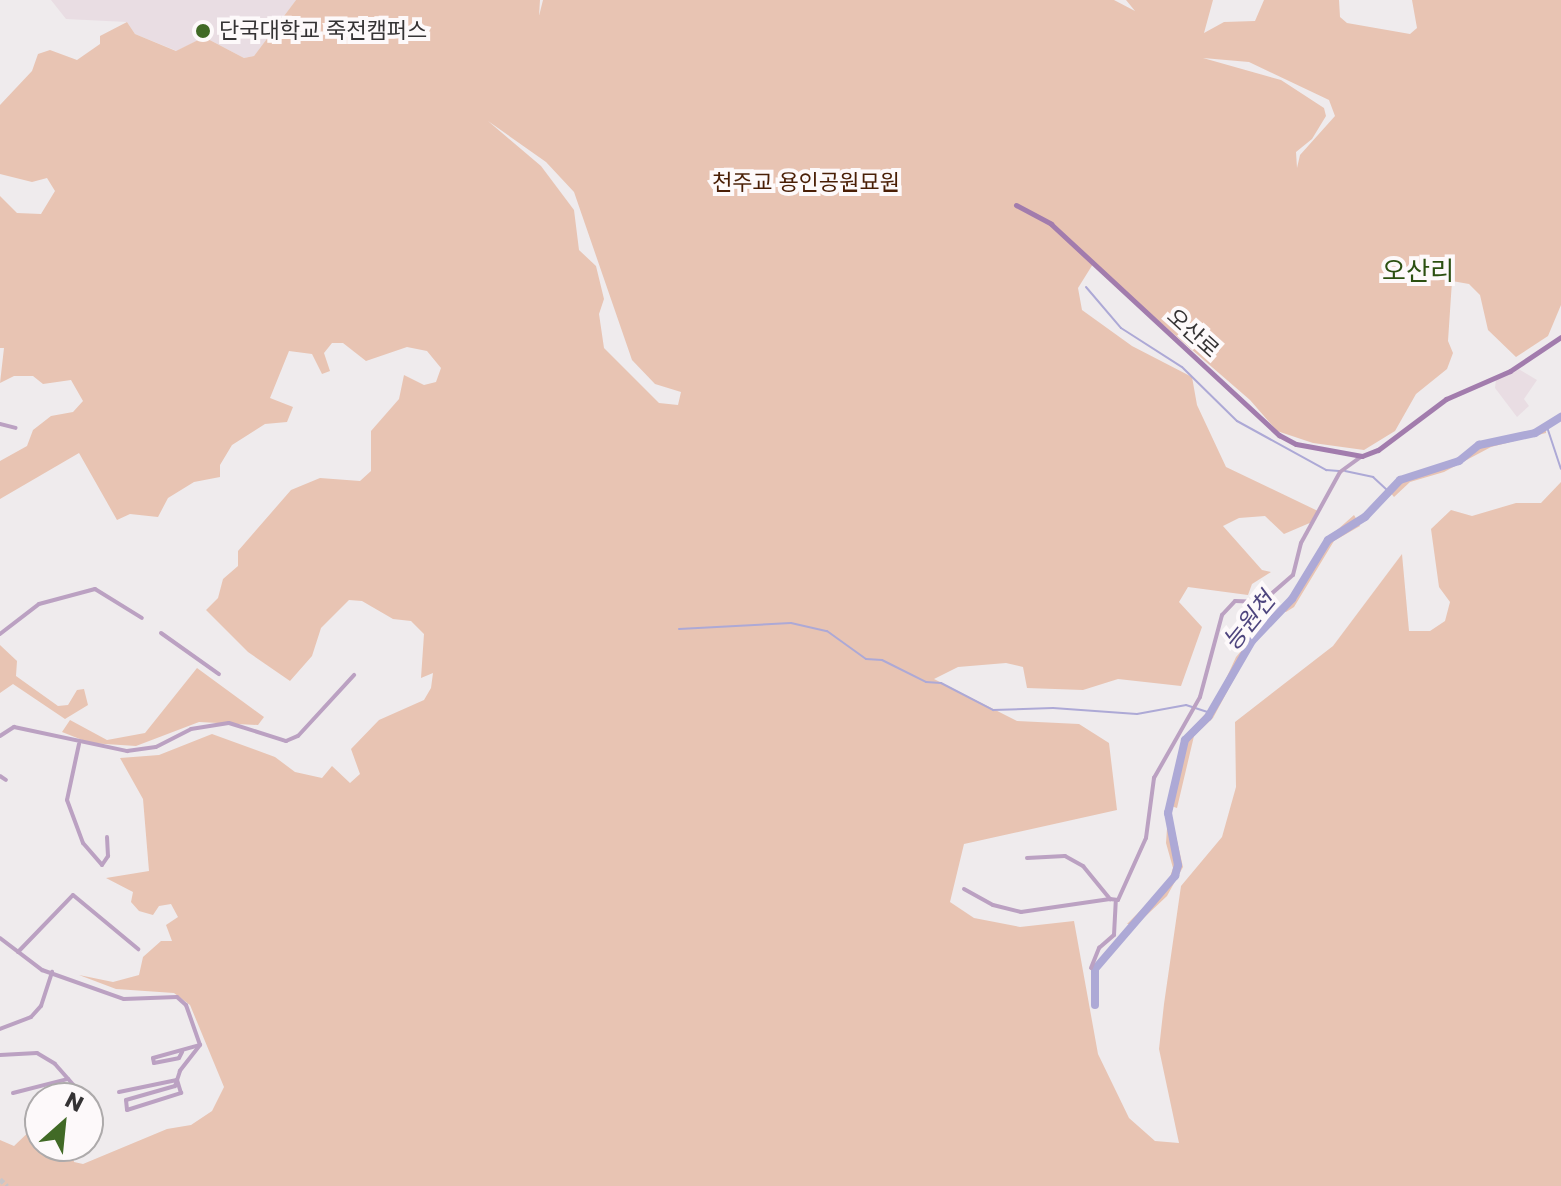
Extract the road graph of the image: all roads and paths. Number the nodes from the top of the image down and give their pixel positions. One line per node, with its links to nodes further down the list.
1 (1016, 205): 5 (street, 오산로)
2 (1561, 337): 5 (street)
3 (0, 424): 4 (street)
4 (16, 428)
5 (1362, 456): 19 (street)
6 (142, 618): 8 (street)
7 (161, 633): 9 (street)
8 (0, 634)
9 (219, 674)
10 (354, 675): 12 (street)
11 (0, 736): 12 (street)
12 (79, 744): 15 (street)
13 (0, 776): 14 (street)
14 (6, 780)
15 (107, 837)
16 (1027, 858): 18 (street)
17 (964, 889): 18 (street)
18 (1110, 899): 19 (street)
19 (1116, 902): 23 (street)
20 (0, 938): 22 (street)
21 (138, 949): 22 (street)
22 (18, 952): 24 (street)
23 (1091, 968)
24 (52, 972): 25 (street); 26 (street)
25 (0, 1029)
26 (200, 1045): 27 (street); 30 (street)
27 (182, 1052): 27 (street)
28 (0, 1055): 29 (street)
29 (68, 1079): 31 (street); 33 (street)
30 (177, 1080): 30 (street); 32 (street)
31 (71, 1082)
32 (119, 1092)
33 (13, 1093)

